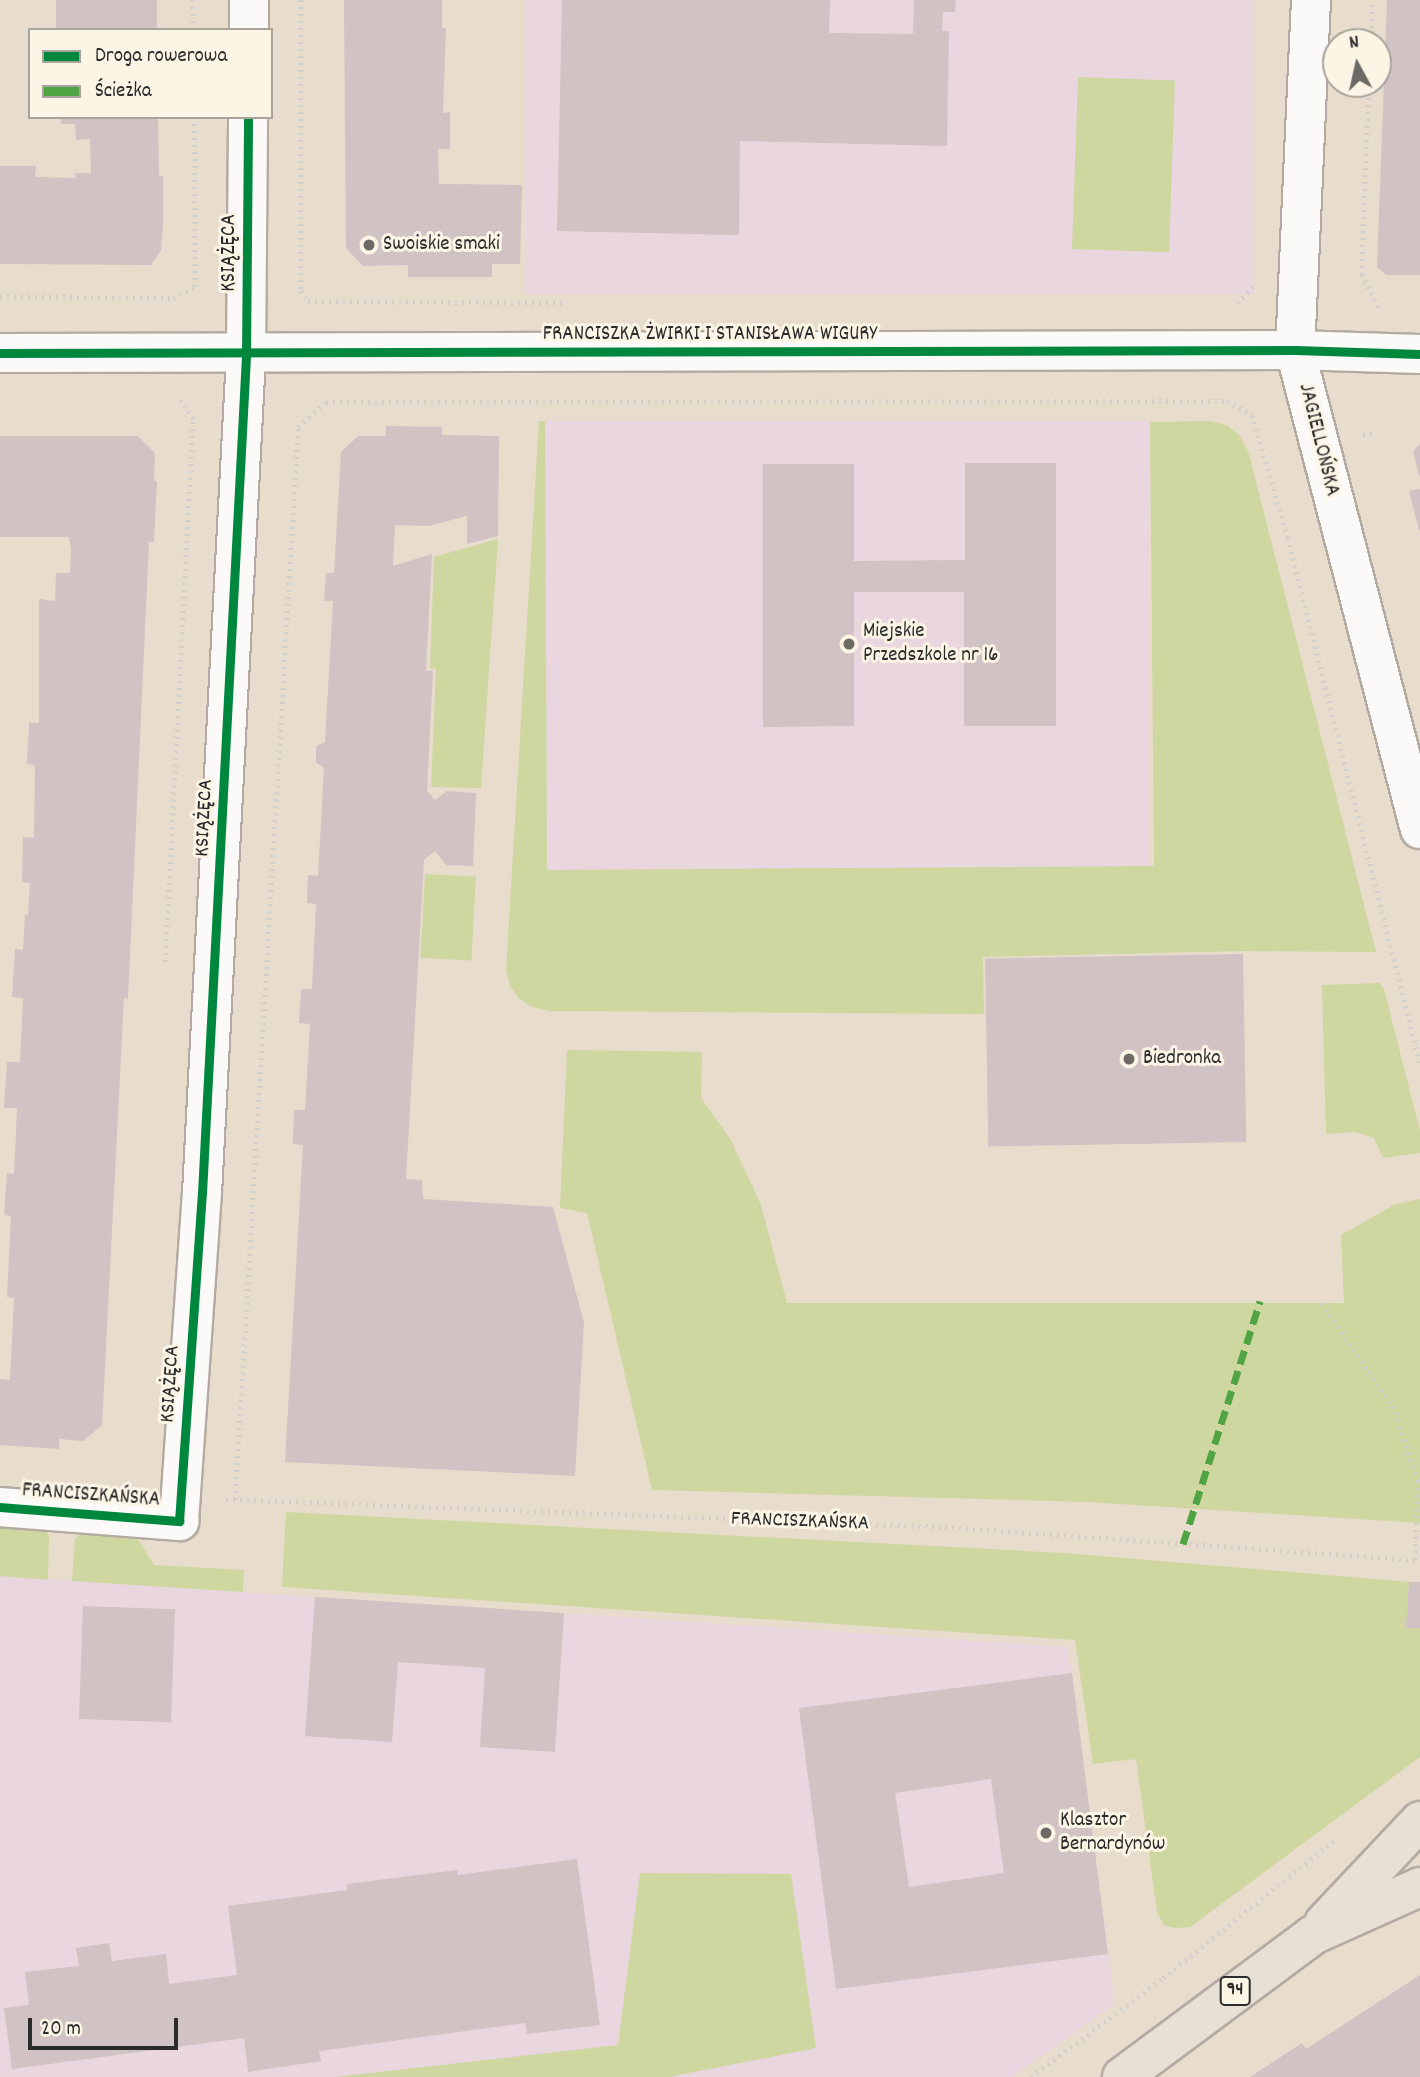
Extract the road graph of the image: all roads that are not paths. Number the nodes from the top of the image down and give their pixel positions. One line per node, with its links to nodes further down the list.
1 (249, 0): 3 (street)
2 (1311, 0): 5 (street, JAGIELLOŃSKA)
3 (249, 28)
4 (248, 119): 8 (street, KSIĄŻĘCA)
5 (1295, 350): 7 (street, FRANCISZKA ŻWIRKI I STANISŁAWA WIGURY); 8 (street, FRANCISZKA ŻWIRKI I STANISŁAWA WIGURY); 9 (street, JAGIELLOŃSKA)
6 (0, 353): 8 (street, FRANCISZKA ŻWIRKI I STANISŁAWA WIGURY)
7 (1420, 354)
8 (246, 355): 11 (street, KSIĄŻĘCA)
9 (1420, 829)
10 (0, 1507): 11 (street, FRANCISZKAŃSKA)
11 (180, 1507)
12 (1420, 1821): 14 (main road, 94)
13 (1420, 1887): 14 (main road, 94)
14 (1313, 1935): 15 (main road, 94)
15 (1122, 2077)

